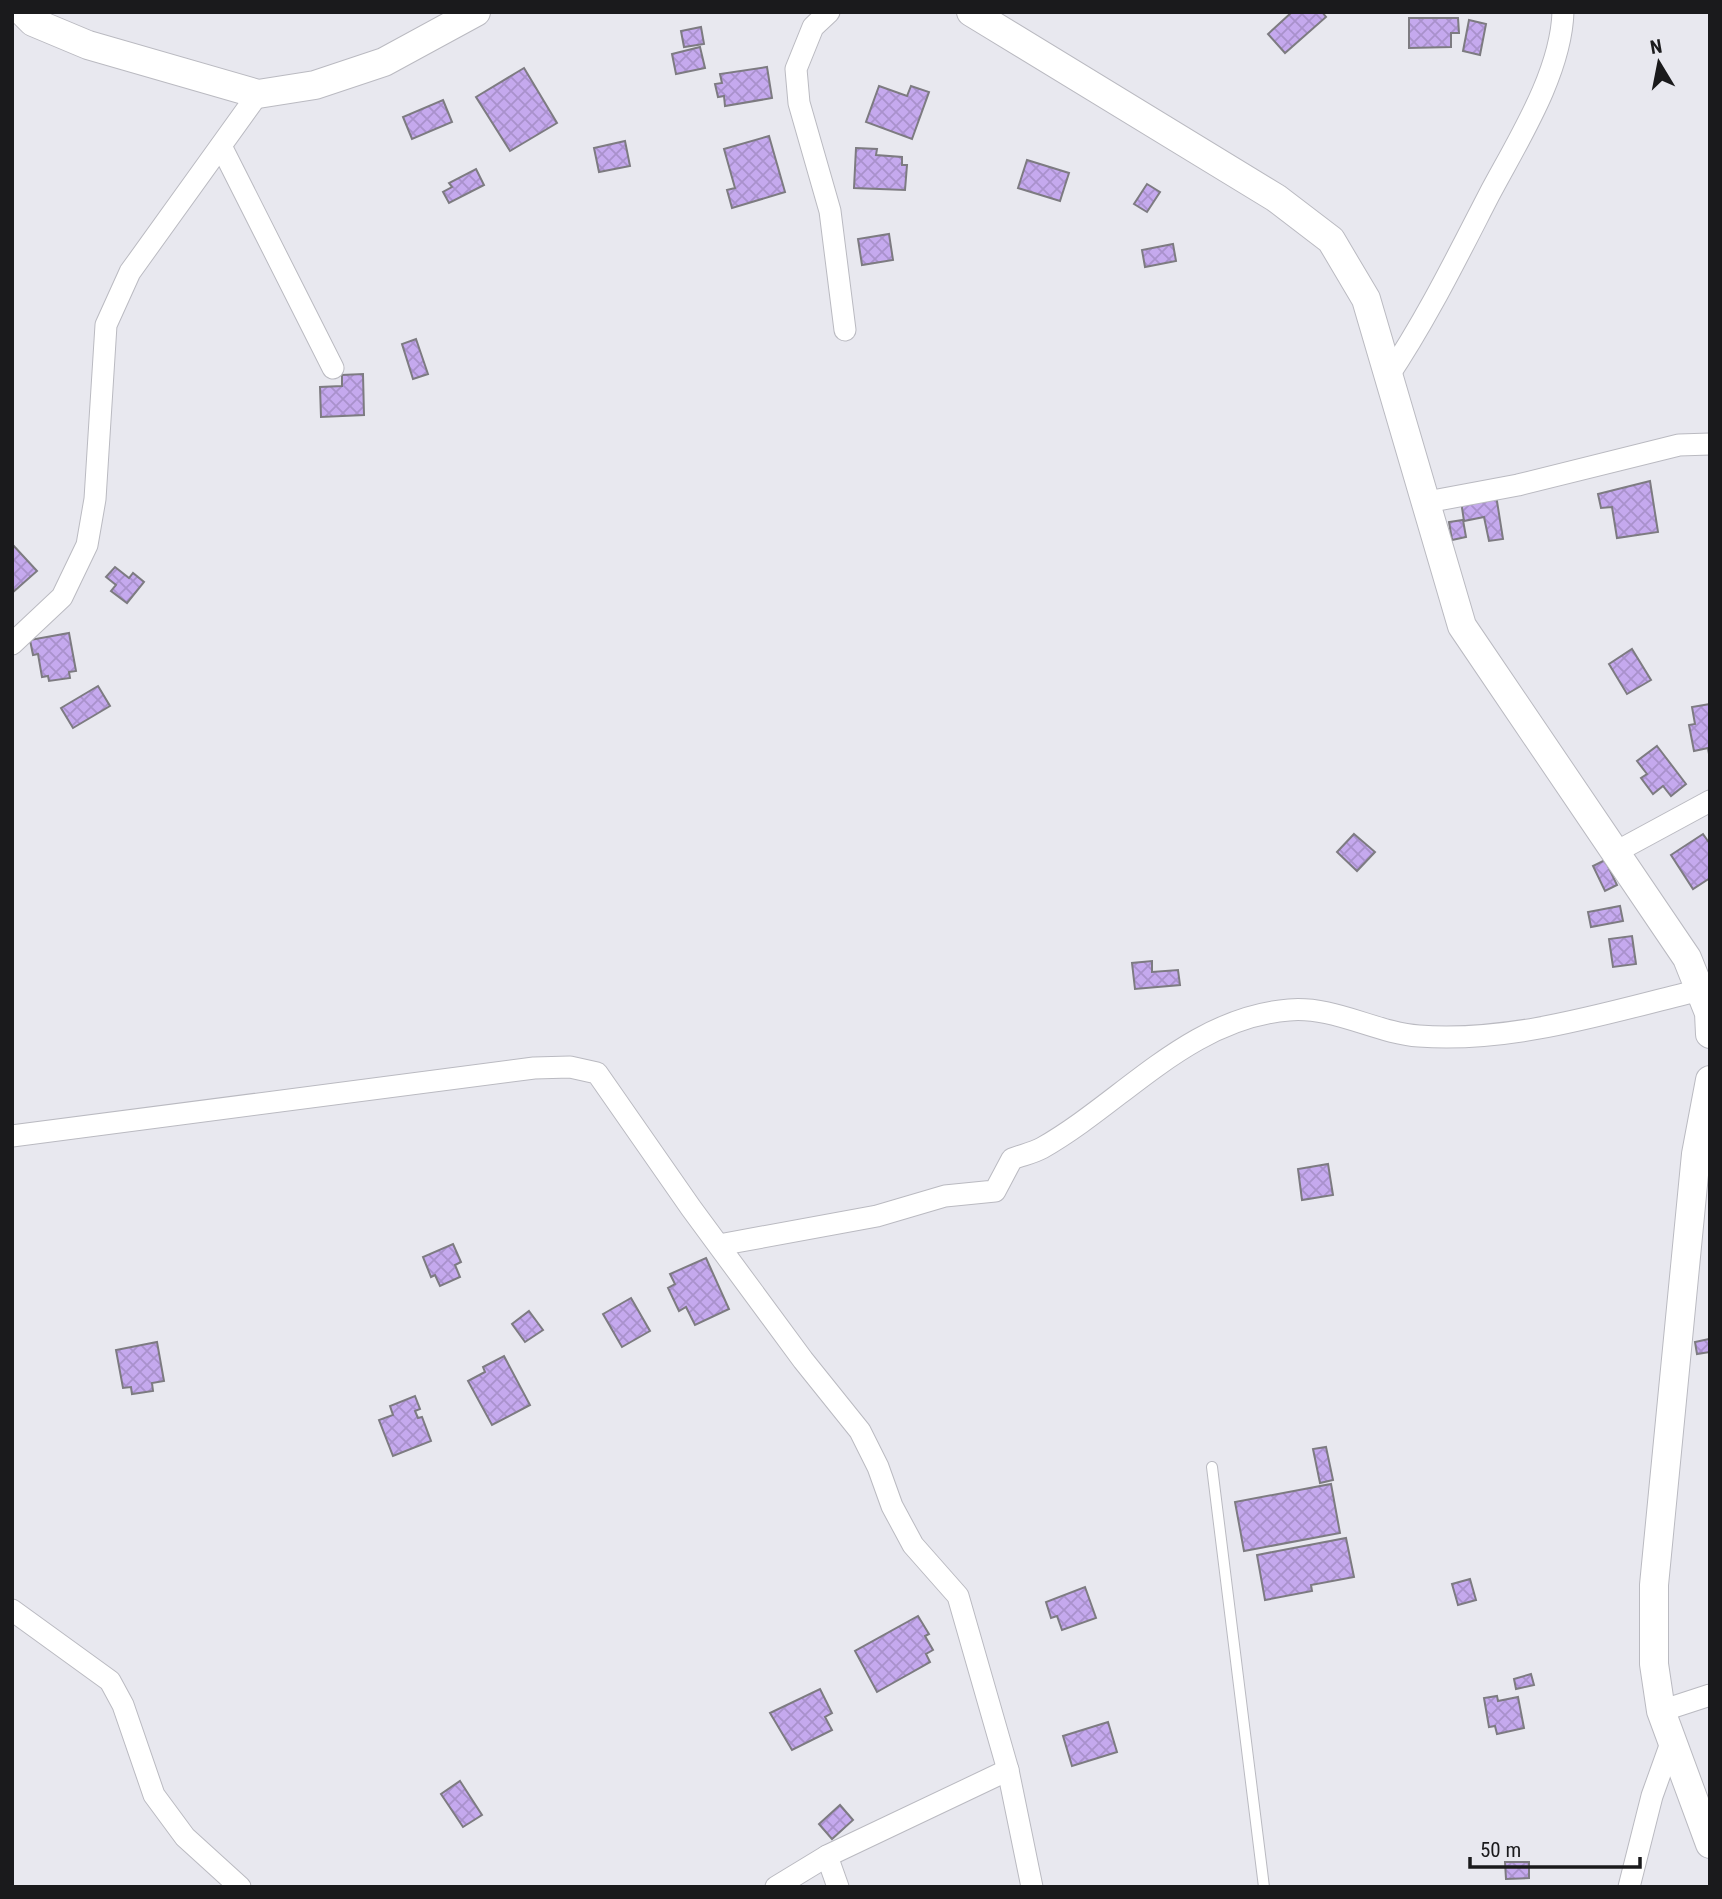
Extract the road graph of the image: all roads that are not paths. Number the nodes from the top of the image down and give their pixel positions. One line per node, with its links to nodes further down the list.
1 (23, 12): 6 (street)
2 (476, 12): 6 (street)
3 (829, 12): 8 (street)
4 (971, 12): 10 (street)
5 (1563, 12): 10 (street)
6 (258, 94): 7 (street)
7 (221, 146): 9 (street); 13 (street)
8 (845, 330)
9 (333, 368)
10 (1387, 378): 12 (street)
11 (1710, 444): 12 (street)
12 (1427, 502): 15 (street)
13 (12, 644)
14 (1710, 801): 15 (street)
15 (1614, 853): 16 (street)
16 (1703, 986): 17 (street); 20 (street)
17 (1710, 1034)
18 (1710, 1080): 24 (street)
19 (12, 1136): 20 (street)
20 (719, 1245): 26 (street)
21 (1212, 1467): 33 (lane)
22 (12, 1610): 29 (street)
23 (1710, 1695): 24 (street)
24 (1661, 1711): 25 (street)
25 (1671, 1743): 27 (street); 34 (street)
26 (1008, 1770): 28 (street); 32 (street)
27 (1710, 1844)
28 (827, 1856): 30 (street); 31 (street)
29 (240, 1887)
30 (776, 1887)
31 (838, 1887)
32 (1032, 1887)
33 (1264, 1887)
34 (1629, 1887)

